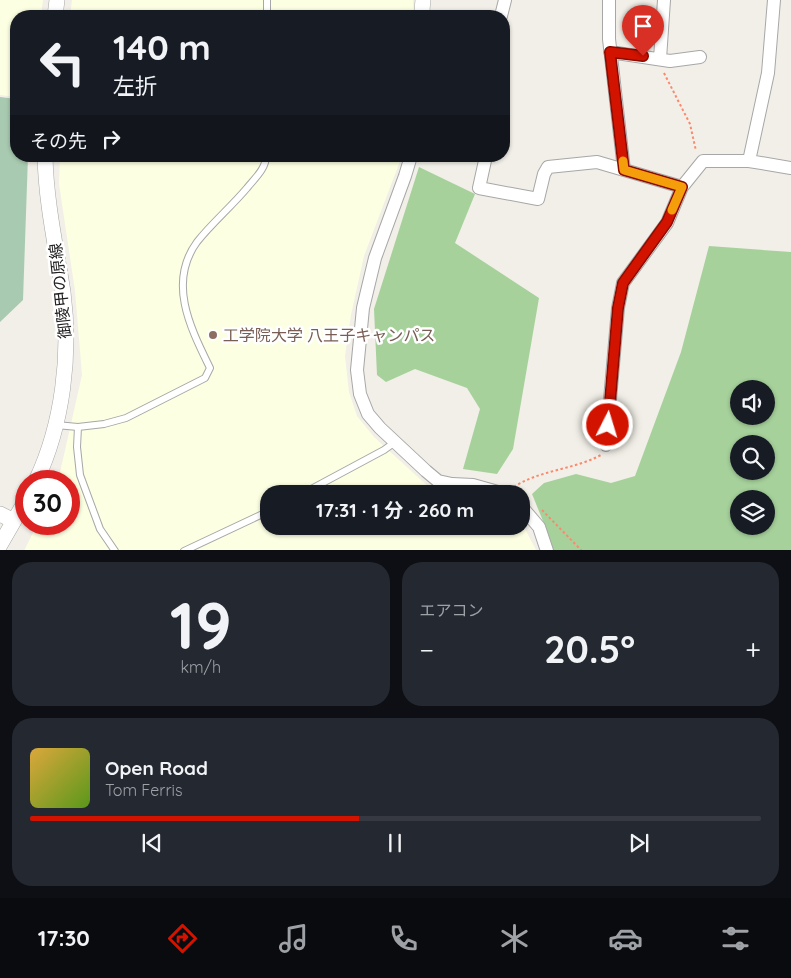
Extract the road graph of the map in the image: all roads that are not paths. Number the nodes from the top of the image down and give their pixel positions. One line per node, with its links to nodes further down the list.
1 (609, 0): 4 (street)
2 (664, 0): 6 (street)
3 (774, 0): 7 (street)
4 (610, 52): 6 (street); 13 (street)
5 (700, 57): 6 (street)
6 (660, 58)
7 (749, 161): 12 (street); 14 (street)
8 (45, 162): 15 (street, 御陵甲の原線)
9 (266, 162): 16 (lane)
10 (409, 162): 17 (street)
11 (485, 162): 13 (street)
12 (791, 168)
13 (624, 170): 14 (street)
14 (682, 187): 18 (street)
15 (56, 425): 16 (lane); 19 (street, 御陵甲の原線)
16 (78, 427): 27 (lane)
17 (395, 442): 20 (lane); 21 (street)
18 (606, 444)
19 (41, 470)
20 (319, 485)
21 (473, 485)
22 (0, 514): 25 (street)
23 (260, 515): 28 (lane)
24 (530, 516): 29 (street)
25 (14, 521): 26 (street)
26 (0, 545)
27 (115, 550)
28 (184, 550)
29 (547, 550)

